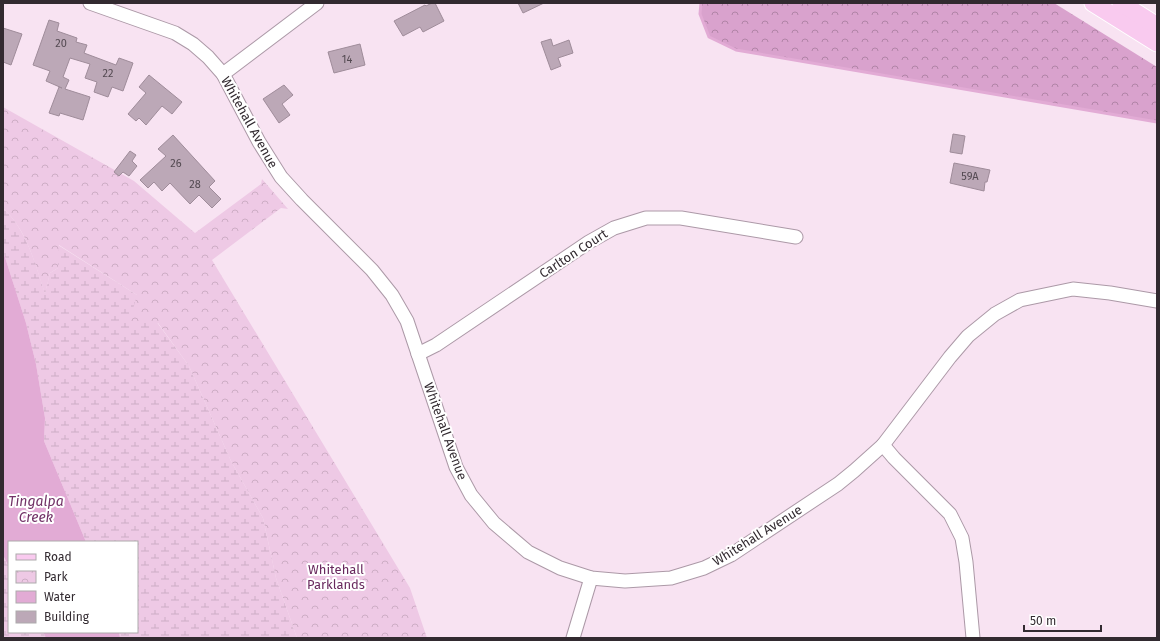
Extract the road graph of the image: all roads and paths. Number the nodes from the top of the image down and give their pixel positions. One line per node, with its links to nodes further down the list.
1 (90, 3): 7 (street, Whitehall Avenue)
2 (317, 3): 7 (street)
3 (1093, 3): 6 (main road)
4 (1121, 3): 5 (main road)
5 (1157, 26)
6 (1157, 43)
7 (223, 74): 10 (street, Whitehall Avenue)
8 (796, 237): 10 (street, Carlton Court)
9 (1157, 301): 11 (street, Whitehall Avenue)
10 (418, 354): 12 (street, Whitehall Avenue)
11 (883, 445): 12 (street, Whitehall Avenue); 14 (street)
12 (591, 578): 13 (street)
13 (573, 638)
14 (974, 638)

